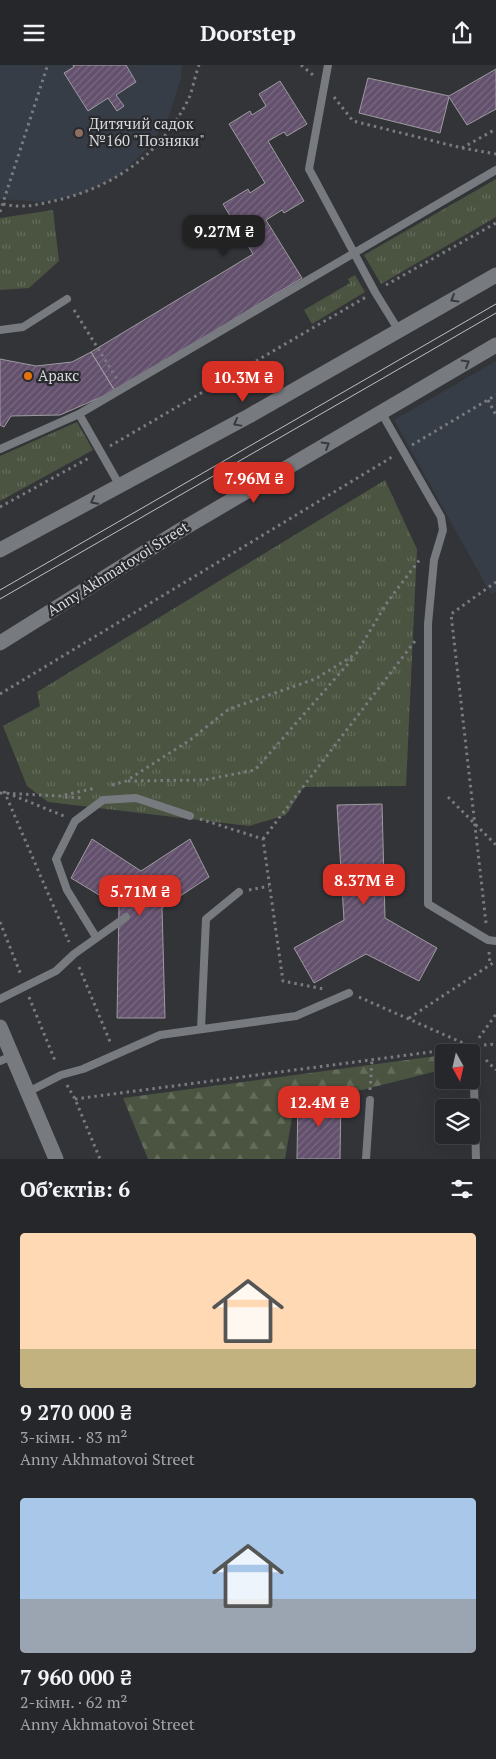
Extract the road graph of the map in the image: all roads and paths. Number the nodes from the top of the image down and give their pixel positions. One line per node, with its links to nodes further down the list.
1 (199, 65): 9 (path)
2 (328, 65): 4 (lane)
3 (46, 67): 9 (path)
4 (324, 85): 6 (path); 12 (lane)
5 (496, 129): 6 (path)
6 (462, 148): 7 (path)
7 (496, 153)
8 (496, 170): 12 (lane)
9 (3, 204): 10 (path)
10 (0, 212)
11 (496, 223): 14 (path)
12 (353, 253): 14 (lane); 19 (lane)
13 (496, 275): 17 (main road, one-way to 17)
14 (375, 292): 17 (lane); 27 (path)
15 (67, 299): 16 (lane); 19 (path)
16 (0, 330)
17 (399, 331): 28 (main road, one-way to 28)
18 (496, 345): 22 (main road, Anny Akhmatovoi Street, one-way to 18)
19 (123, 388): 23 (lane)
20 (496, 395): 21 (path)
21 (488, 400): 24 (path); 26 (path)
22 (381, 412): 26 (lane); 34 (main road, Anny Akhmatovoi Street, one-way to 22)
23 (79, 414): 25 (lane); 27 (lane)
24 (496, 415)
25 (0, 449)
26 (403, 450): 33 (lane); 36 (path)
27 (100, 452): 28 (lane); 29 (path)
28 (120, 487): 30 (main road, one-way to 30)
29 (0, 507)
30 (0, 550)
31 (425, 554): 35 (path)
32 (496, 582): 44 (path)
33 (428, 624): 45 (path); 52 (lane)
34 (0, 643)
35 (356, 655): 37 (path); 37 (path)
36 (0, 694)
37 (126, 781): 38 (path)
38 (108, 786)
39 (98, 788): 40 (path)
40 (2, 792): 43 (path); 53 (path)
41 (448, 797): 44 (path)
42 (190, 816): 43 (lane); 45 (path)
43 (75, 821): 51 (lane)
44 (475, 824): 46 (path); 52 (path)
45 (263, 839): 47 (path)
46 (496, 845)
47 (269, 886): 48 (path); 57 (path)
48 (239, 892): 62 (lane)
49 (126, 917): 51 (lane)
50 (0, 922): 56 (path)
51 (96, 937): 53 (lane)
52 (492, 941): 55 (path)
53 (74, 954): 56 (lane); 68 (path)
54 (496, 961): 55 (path)
55 (490, 965): 60 (path)
56 (24, 986): 58 (lane); 71 (path)
57 (350, 993): 60 (path); 62 (lane)
58 (0, 999)
59 (496, 1015): 64 (path)
60 (408, 1019): 63 (path)
61 (0, 1027): 69 (main road)
62 (201, 1029): 68 (lane)
63 (466, 1044)
64 (475, 1044)
65 (496, 1044): 66 (path)
66 (480, 1046)
67 (435, 1052): 70 (path)
68 (116, 1055): 71 (lane)
69 (6, 1058): 73 (main road)
70 (372, 1060): 74 (path); 75 (path)
71 (61, 1075): 73 (lane); 74 (path)
72 (474, 1089): 79 (lane)
73 (28, 1093): 76 (main road)
74 (75, 1099): 77 (path)
75 (370, 1100): 78 (lane)
76 (56, 1159)
77 (100, 1159)
78 (366, 1159)
79 (476, 1159)

